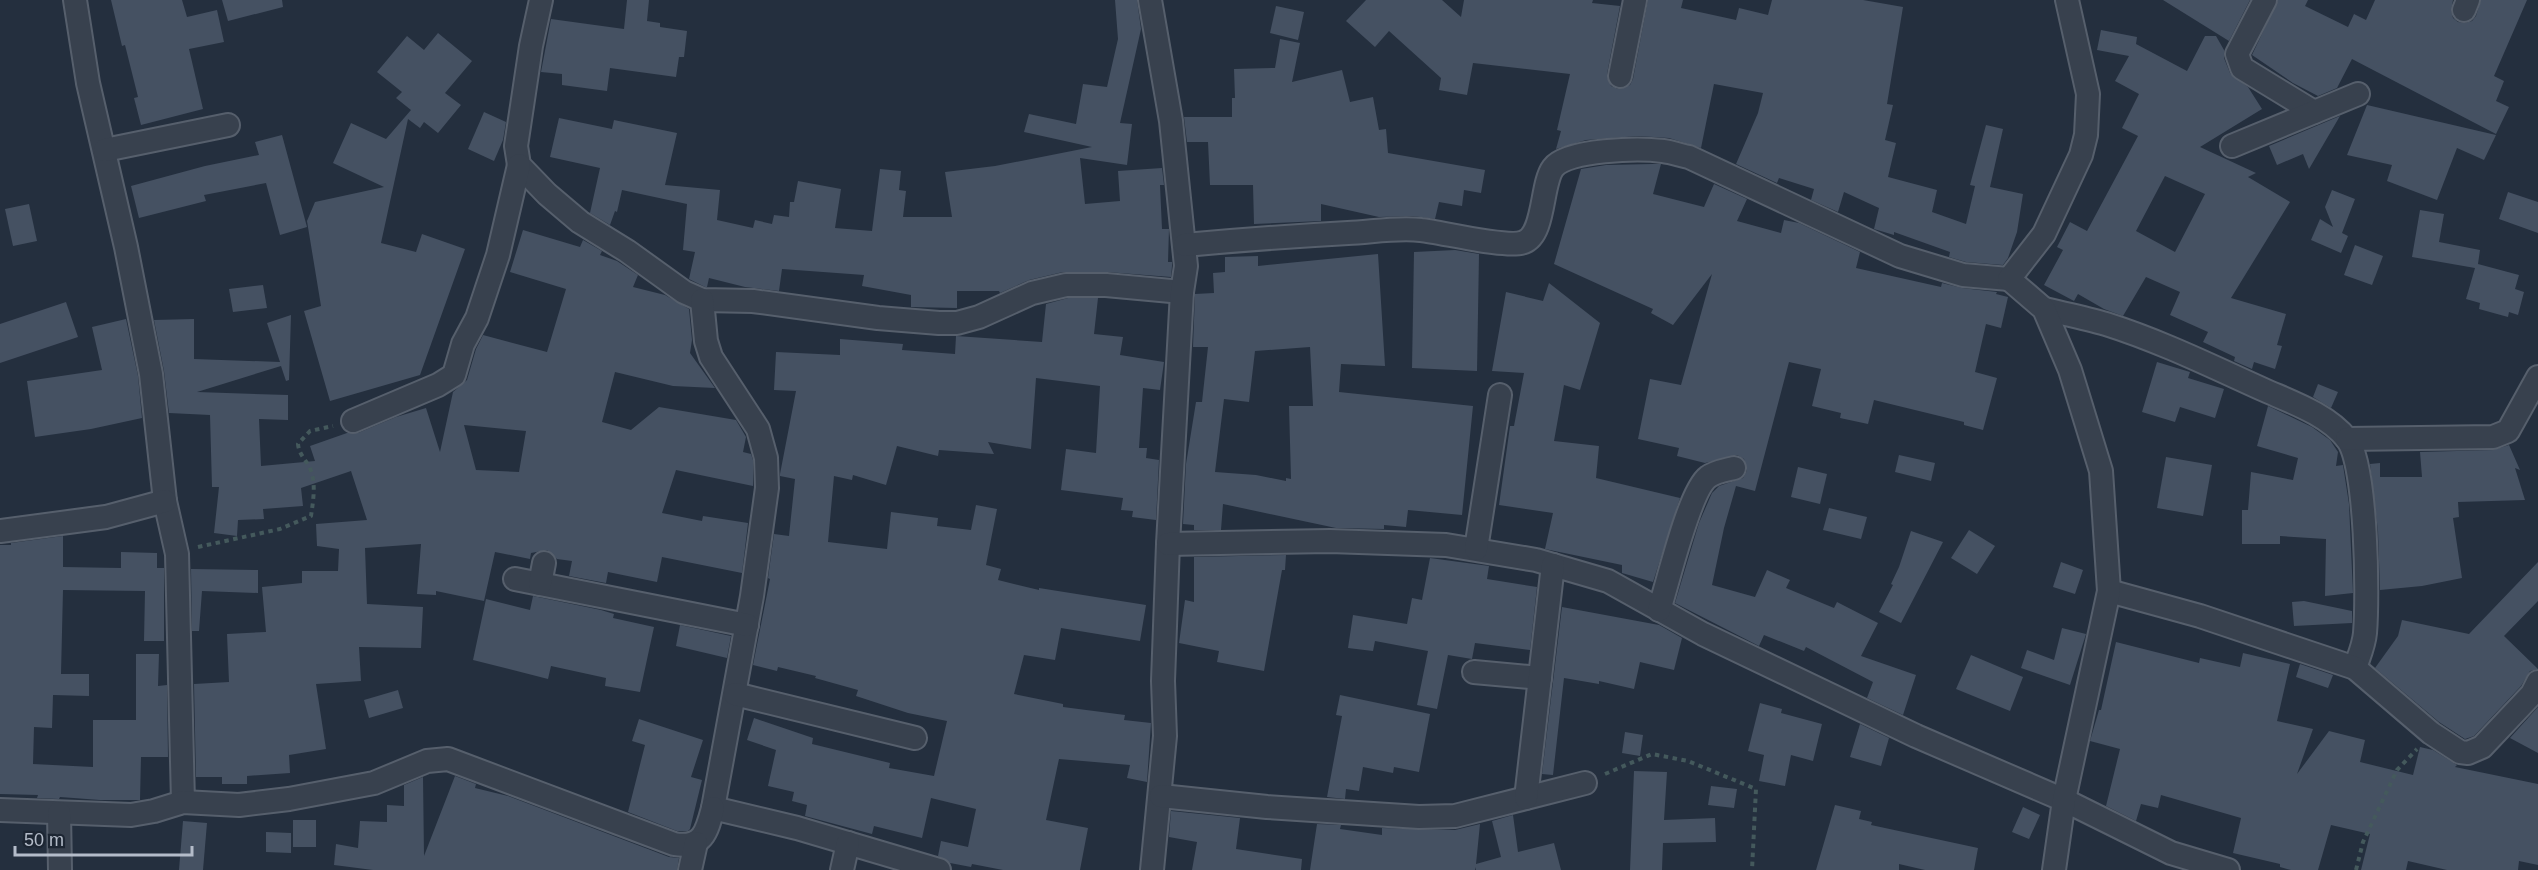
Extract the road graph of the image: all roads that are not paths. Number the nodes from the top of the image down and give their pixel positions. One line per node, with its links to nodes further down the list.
1 (75, 0): 12 (street)
2 (541, 0): 13 (street)
3 (1150, 0): 14 (street)
4 (1635, 0): 7 (street)
5 (2067, 0): 15 (street)
6 (2265, 0): 9 (street)
7 (1620, 76)
8 (2358, 94): 9 (street)
9 (2314, 112): 11 (street)
10 (228, 125): 12 (street)
11 (2232, 146)
12 (105, 150): 24 (street)
13 (519, 165): 17 (street); 21 (street)
14 (1185, 244): 15 (street); 16 (street)
15 (2009, 279): 18 (street)
16 (1182, 292): 17 (street); 26 (street)
17 (702, 300): 32 (street)
18 (2044, 309): 22 (street); 30 (street)
19 (2538, 377): 22 (street)
20 (1500, 395): 27 (street)
21 (353, 421)
22 (2348, 439): 33 (street)
23 (1734, 468): 31 (street)
24 (165, 501): 25 (street); 43 (street)
25 (0, 531)
26 (1168, 544): 27 (street); 40 (street)
27 (1476, 549): 28 (street)
28 (1553, 565): 31 (street); 35 (street)
29 (514, 579): 32 (street)
30 (2109, 591): 33 (street); 42 (street)
31 (1659, 610): 42 (street)
32 (747, 625): 37 (street)
33 (2355, 668): 36 (street)
34 (1474, 672): 35 (street)
35 (1540, 678): 41 (street)
36 (2538, 682)
37 (735, 694): 38 (street); 44 (street)
38 (915, 738)
39 (1586, 783): 41 (street)
40 (1161, 796): 41 (street); 53 (street)
41 (1526, 798)
42 (2064, 800): 54 (street); 55 (street)
43 (183, 802): 46 (street); 47 (street)
44 (713, 808): 47 (street); 48 (street)
45 (4, 810): 46 (street)
46 (59, 813): 49 (street)
47 (696, 843): 50 (street)
48 (848, 843): 51 (street); 52 (street)
49 (60, 870)
50 (690, 870)
51 (842, 870)
52 (939, 870)
53 (1152, 870)
54 (2054, 870)
55 (2228, 870)

